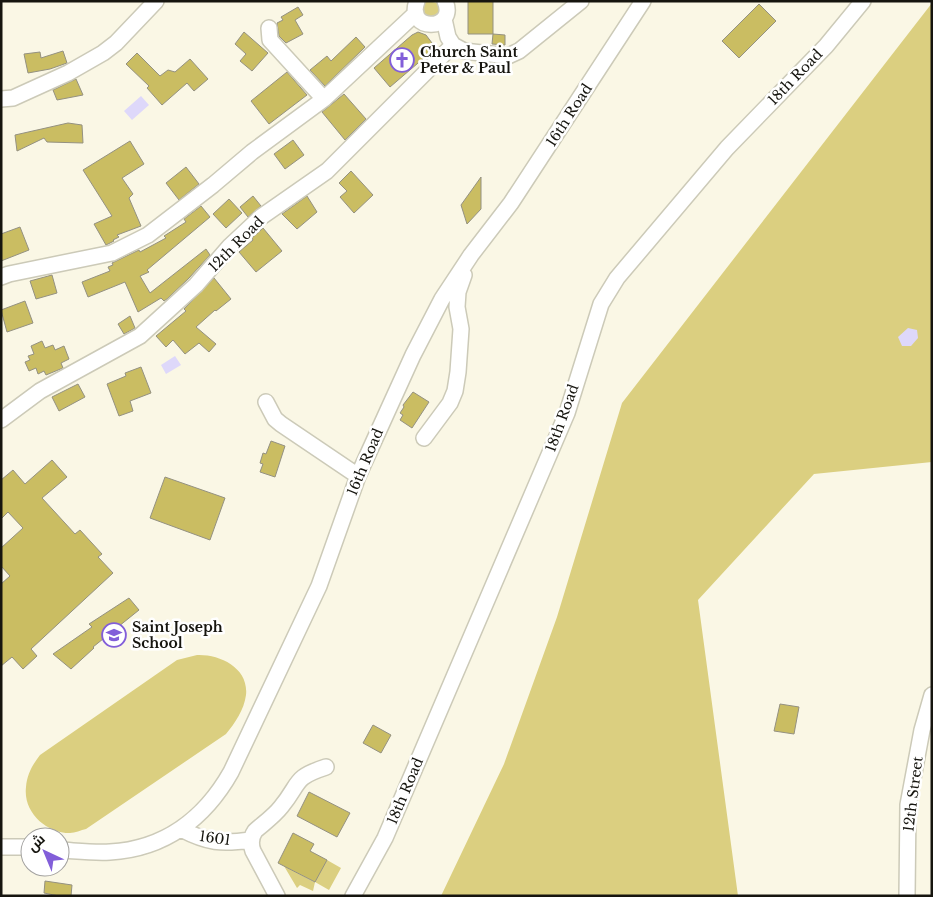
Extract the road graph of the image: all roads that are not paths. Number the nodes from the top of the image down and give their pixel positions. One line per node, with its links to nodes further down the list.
1 (156, 1): 10 (street)
2 (581, 1): 8 (street)
3 (642, 1): 11 (street, 16th Road)
4 (863, 1): 25 (street, 18th Road)
5 (416, 7): 6 (street); 9 (street)
6 (448, 7): 8 (street)
7 (269, 28): 9 (street)
8 (453, 44): 14 (street, 12th Road)
9 (324, 98): 12 (street)
10 (1, 99)
11 (471, 255): 15 (street); 16 (street, 16th Road)
12 (1, 277)
13 (266, 402): 16 (street)
14 (1, 420)
15 (424, 438)
16 (358, 476): 19 (street, 16th Road)
17 (932, 695): 26 (street, 12th Street)
18 (326, 767): 20 (street)
19 (181, 829): 20 (street, 1601); 23 (street, 16th Road)
20 (251, 840): 24 (street)
21 (1, 847): 22 (street)
22 (20, 847)
23 (70, 851)
24 (277, 896)
25 (353, 896)
26 (907, 896)

